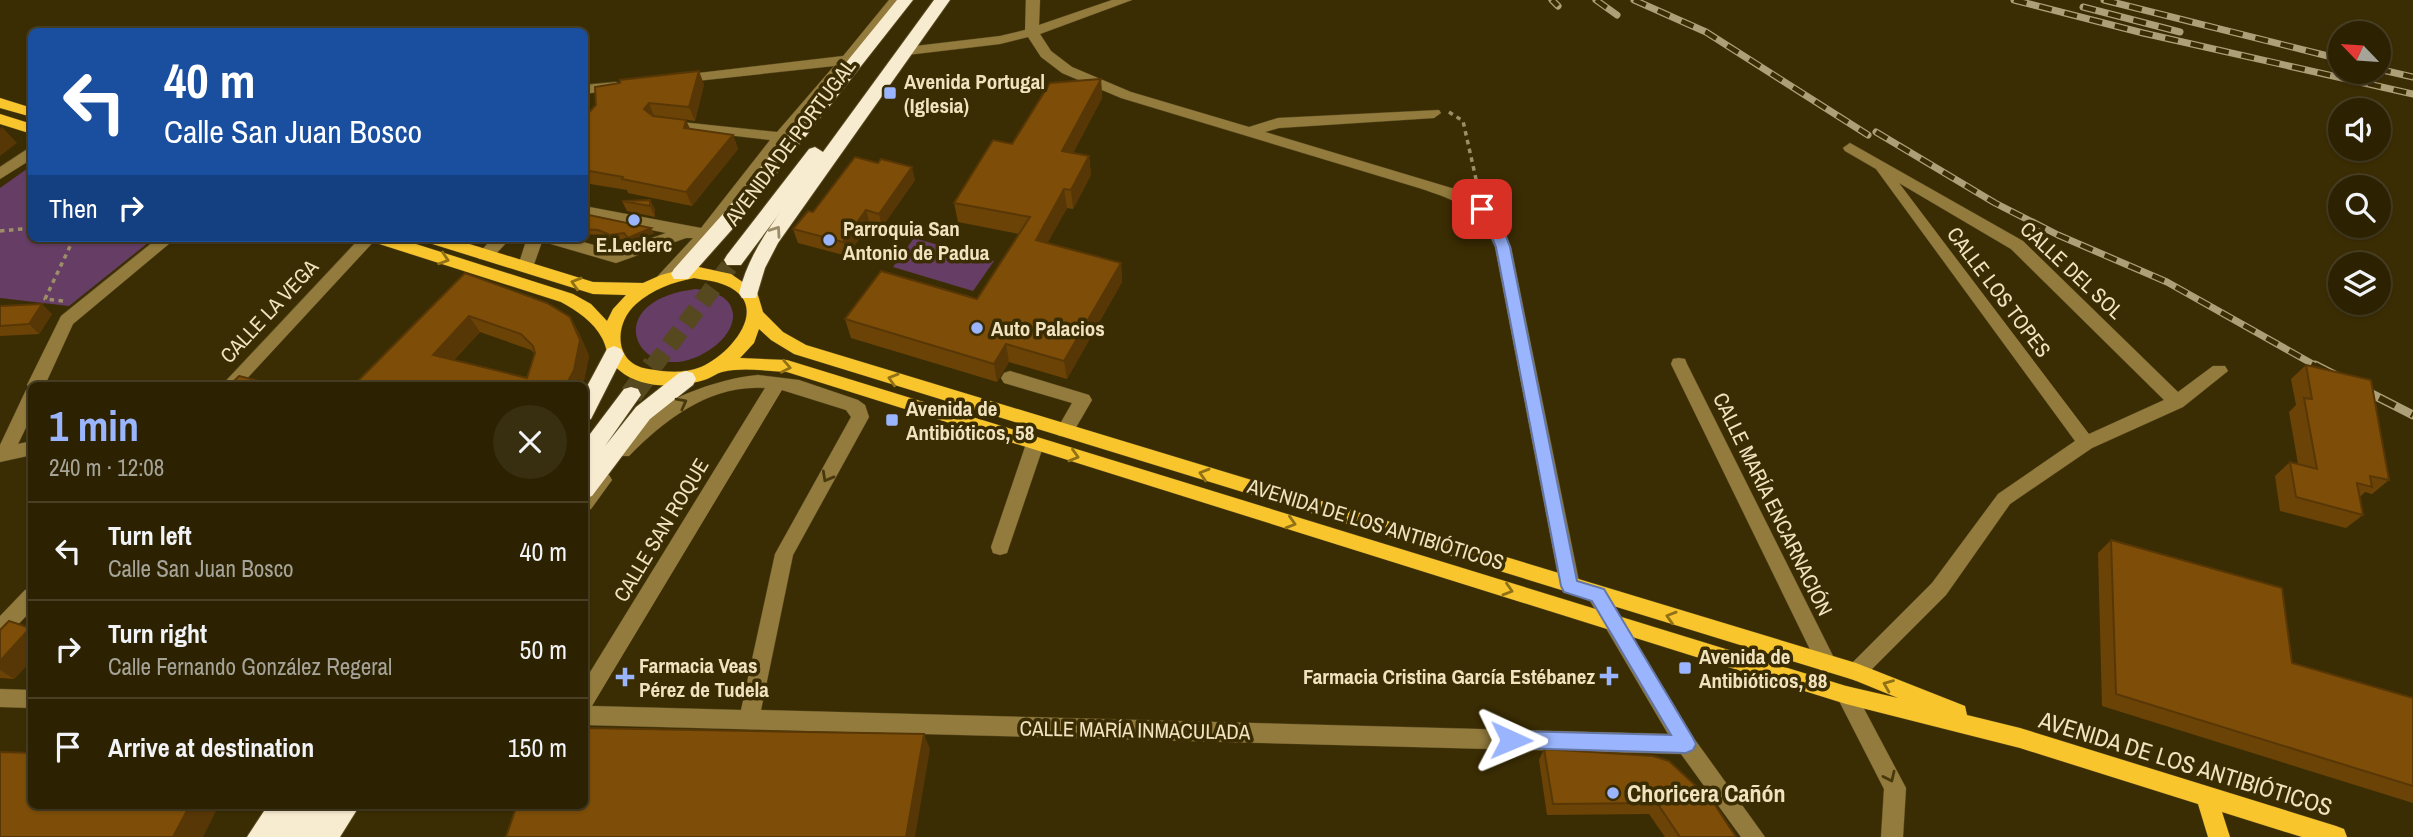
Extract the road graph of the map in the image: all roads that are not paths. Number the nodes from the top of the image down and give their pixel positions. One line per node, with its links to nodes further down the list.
1 (896, 0): 11 (street)
2 (905, 0): 15 (highway)
3 (917, 0): 10 (highway)
4 (930, 0): 10 (highway)
5 (942, 0): 9 (highway)
6 (1033, 0): 8 (street)
7 (1125, 0): 8 (street)
8 (1031, 32): 9 (street); 23 (street)
9 (907, 51): 45 (highway, one-way to 9)
10 (881, 57): 40 (highway, AVENIDA DE PORTUGAL)
11 (849, 61): 12 (street); 20 (street)
12 (669, 80)
13 (628, 84): 14 (street)
14 (588, 89)
15 (826, 101): 20 (street); 42 (highway)
16 (0, 103): 17 (main road)
17 (28, 112)
18 (1434, 113): 23 (street)
19 (0, 119): 22 (main road)
20 (798, 119): 24 (street)
21 (659, 122): 24 (street)
22 (28, 128)
23 (1251, 131): 69 (street)
24 (782, 137): 31 (street)
25 (1850, 148): 27 (street, CALLE DEL SOL)
26 (28, 154): 28 (street)
27 (1878, 166): 56 (street, CALLE DEL SOL); 61 (street, CALLE LOS TOPES)
28 (0, 174)
29 (588, 212): 30 (street)
30 (685, 232): 31 (street); 38 (street)
31 (704, 234): 43 (street)
32 (163, 242): 53 (street)
33 (365, 242): 54 (street, CALLE LA VEGA)
34 (392, 242): 47 (main road, one-way to 47)
35 (444, 242): 39 (main road)
36 (499, 242): 39 (street)
37 (534, 242): 41 (street)
38 (564, 242)
39 (485, 255): 41 (main road)
40 (729, 258)
41 (526, 267): 44 (main road, one-way to 41)
42 (681, 274): 43 (main road); 45 (main road)
43 (663, 279): 44 (main road)
44 (643, 289): 47 (main road)
45 (749, 293): 46 (main road)
46 (757, 316): 49 (main road); 59 (main road, AVENIDA DE LOS ANTIBIÓTICOS, one-way to 46)
47 (612, 345): 52 (main road); 58 (highway)
48 (1679, 364): 74 (street, CALLE MARÍA ENCARNACIÓN)
49 (719, 366): 52 (main road); 62 (main road, AVENIDA DE LOS ANTIBIÓTICOS, one-way to 62)
50 (2219, 371): 56 (street)
51 (1010, 378): 59 (street)
52 (686, 379): 66 (highway)
53 (37, 382)
54 (234, 382)
55 (777, 383): 67 (street, one-way to 55); 76 (street, CALLE SAN ROQUE); 81 (street, one-way to 81)
56 (2177, 402): 61 (street)
57 (28, 403): 65 (street)
58 (588, 403)
59 (1065, 431): 69 (main road, AVENIDA DE LOS ANTIBIÓTICOS, one-way to 59)
60 (588, 434): 64 (highway)
61 (2086, 443): 75 (street)
62 (1035, 444): 68 (street); 72 (main road, AVENIDA DE LOS ANTIBIÓTICOS, one-way to 72)
63 (28, 450): 65 (street)
64 (588, 453)
65 (2, 455)
66 (588, 485)
67 (588, 499)
68 (1000, 547)
69 (1570, 586): 70 (main road, AVENIDA DE LOS ANTIBIÓTICOS)
70 (1598, 595): 72 (street); 74 (main road, AVENIDA DE LOS ANTIBIÓTICOS, one-way to 70)
71 (28, 600): 73 (street)
72 (1616, 624): 77 (main road, AVENIDA DE LOS ANTIBIÓTICOS); 83 (street)
73 (0, 630)
74 (1827, 664): 75 (main road, AVENIDA DE LOS ANTIBIÓTICOS)
75 (1856, 672): 82 (main road, AVENIDA DE LOS ANTIBIÓTICOS, one-way to 75)
76 (588, 694)
77 (1846, 695): 82 (main road, AVENIDA DE LOS ANTIBIÓTICOS); 94 (street, one-way to 94)
78 (0, 698): 79 (street)
79 (28, 699)
80 (588, 715): 81 (street, CALLE MARÍA INMACULADA)
81 (749, 720): 83 (street, CALLE MARÍA INMACULADA)
82 (2020, 738): 84 (main road, AVENIDA DE LOS ANTIBIÓTICOS)
83 (1686, 744): 93 (street)
84 (2207, 797): 95 (main road); 96 (main road, AVENIDA DE LOS ANTIBIÓTICOS)
85 (281, 809): 89 (highway)
86 (301, 809): 90 (highway)
87 (321, 809): 91 (highway)
88 (344, 809): 92 (highway)
89 (260, 837)
90 (279, 837)
91 (300, 837)
92 (324, 837)
93 (1754, 837)
94 (1892, 837)
95 (2219, 837)
96 (2336, 837)

